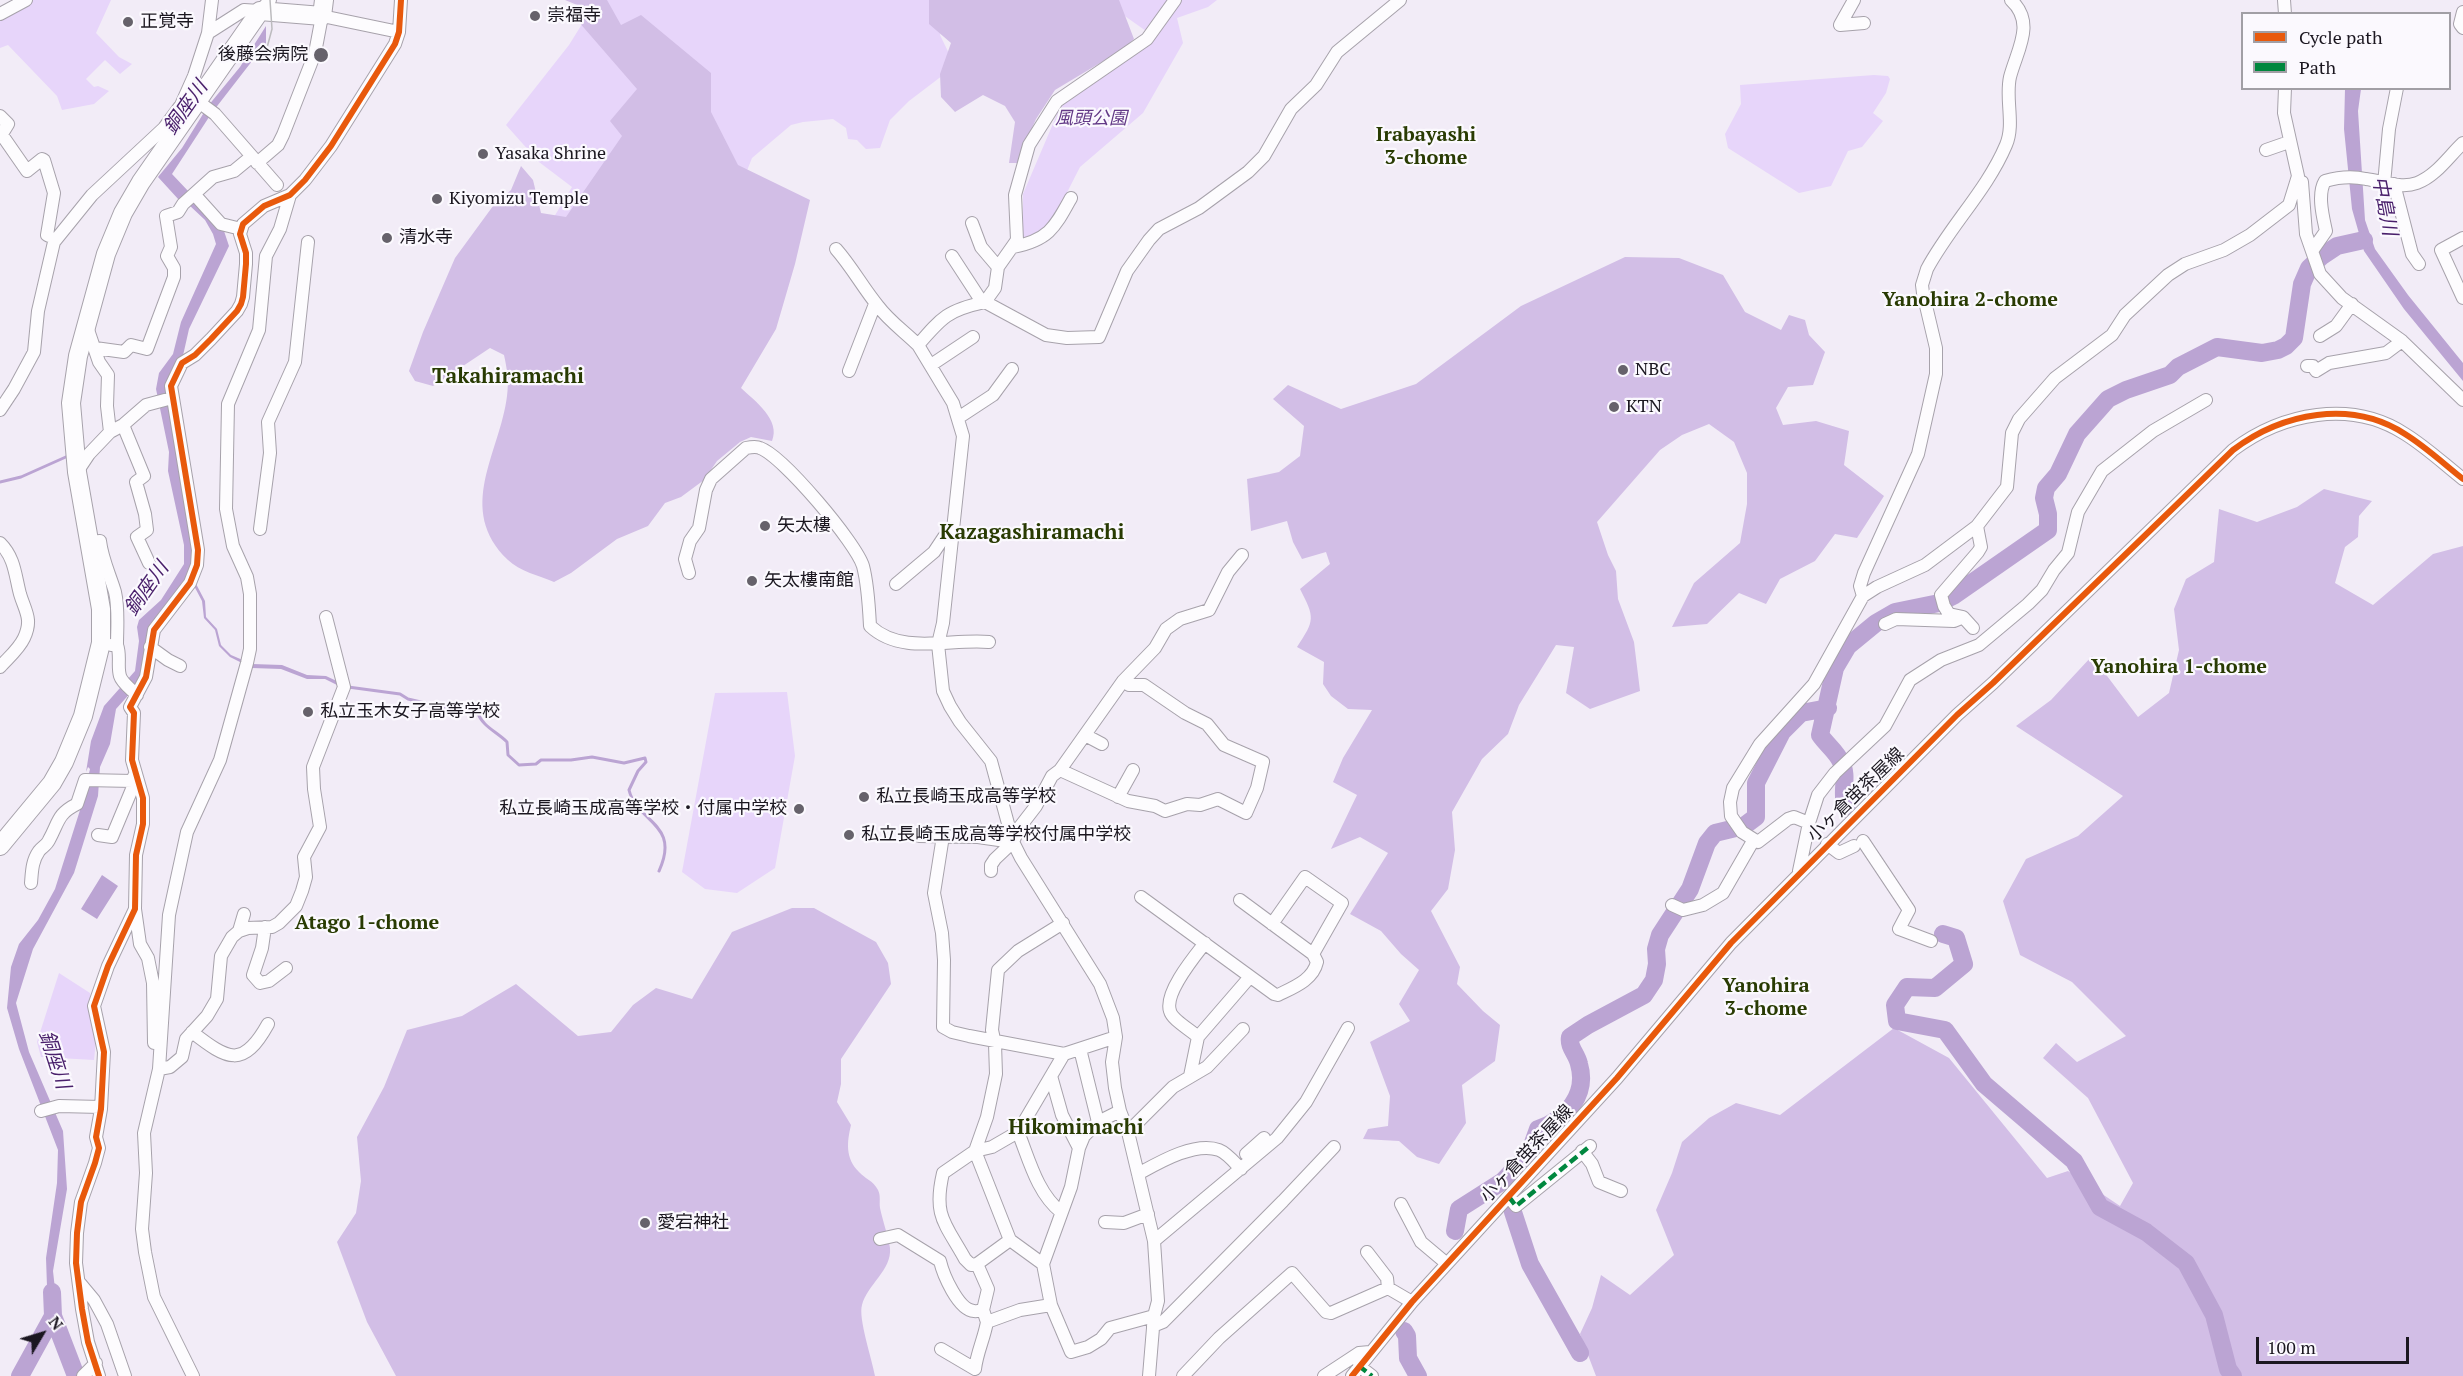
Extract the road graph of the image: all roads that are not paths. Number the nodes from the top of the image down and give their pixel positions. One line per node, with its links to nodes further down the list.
1 (26, 0): 11 (street)
2 (212, 0): 15 (street)
3 (401, 0): 14 (street)
4 (1175, 0): 36 (street)
5 (1400, 0): 43 (street)
6 (1854, 0): 12 (street)
7 (2011, 0): 73 (street)
8 (263, 4): 9 (highway); 15 (street); 18 (highway)
9 (323, 8): 14 (street); 24 (street)
10 (2463, 12): 13 (street)
11 (0, 14)
12 (1864, 23)
13 (2463, 28)
14 (399, 32): 29 (street)
15 (208, 33): 59 (street)
16 (2285, 90): 21 (street)
17 (2397, 90): 26 (street)
18 (200, 103): 24 (street); 46 (highway)
19 (0, 116): 20 (street)
20 (1, 136): 33 (street)
21 (2289, 142): 23 (street); 25 (street)
22 (2463, 143): 26 (street)
23 (2266, 150)
24 (254, 160): 27 (street); 28 (street)
25 (2298, 181): 39 (street); 65 (street)
26 (2389, 184): 39 (street); 40 (street)
27 (277, 185)
28 (194, 195): 32 (street); 51 (street)
29 (290, 195): 32 (street); 125 (street)
30 (1071, 198): 36 (street)
31 (972, 223): 41 (street)
32 (241, 229): 56 (street)
33 (49, 236)
34 (2463, 237): 42 (street)
35 (308, 242): 66 (street)
36 (1013, 247): 41 (street)
37 (836, 249): 44 (street)
38 (952, 256): 43 (street)
39 (2315, 259): 45 (street)
40 (2418, 264)
41 (999, 267): 43 (street)
42 (2463, 298)
43 (984, 302): 50 (street)
44 (875, 304): 50 (street); 55 (street)
45 (2352, 304): 47 (street); 49 (street)
46 (86, 324): 51 (street); 63 (highway)
47 (2320, 336)
48 (973, 337): 52 (street)
49 (2402, 341): 53 (street); 58 (street)
50 (918, 345): 52 (street)
51 (95, 348): 62 (street)
52 (931, 365): 60 (street)
53 (2307, 366)
54 (1012, 369): 60 (street)
55 (849, 371)
56 (172, 398): 61 (street); 81 (street)
57 (2206, 400): 92 (street)
58 (2463, 400)
59 (0, 410)
60 (958, 418): 67 (street)
61 (123, 425): 62 (street); 70 (street)
62 (110, 432): 63 (street)
63 (77, 472): 79 (highway)
64 (2463, 479): 98 (street, 小ヶ倉蛍茶屋線)
65 (1977, 526): 73 (street); 75 (street)
66 (260, 529)
67 (952, 533): 72 (street); 80 (street)
68 (0, 543): 83 (street)
69 (1242, 555): 84 (street)
70 (149, 563)
71 (688, 573): 80 (street)
72 (896, 584)
73 (1863, 596): 96 (street)
74 (326, 617): 110 (street)
75 (1963, 617): 76 (street); 77 (street)
76 (1885, 624)
77 (1973, 628)
78 (989, 642): 80 (street)
79 (109, 644): 85 (street); 99 (highway)
80 (938, 644): 97 (street)
81 (150, 647): 82 (street); 85 (street)
82 (180, 666)
83 (0, 667)
84 (1123, 681): 86 (street); 91 (street)
85 (136, 695): 90 (street)
86 (1085, 735): 87 (street); 88 (street)
87 (1102, 744)
88 (1060, 770): 91 (street); 97 (street)
89 (1133, 770): 91 (street)
90 (134, 776): 93 (street); 102 (street); 106 (street)
91 (1118, 796)
92 (1809, 823): 96 (street); 101 (street)
93 (98, 835)
94 (920, 836): 95 (street)
95 (943, 836): 97 (street); 123 (street)
96 (1753, 841): 105 (street)
97 (1013, 842): 100 (street); 108 (street)
98 (1827, 844): 101 (street, 小ヶ倉蛍茶屋線); 112 (street)
99 (0, 846)
100 (991, 871)
101 (1799, 872): 144 (street, 小ヶ倉蛍茶屋線)
102 (31, 883)
103 (1141, 897): 113 (street)
104 (1240, 900): 109 (street)
105 (1678, 908)
106 (135, 909): 125 (street); 130 (street)
107 (244, 914): 111 (street)
108 (1063, 923): 121 (street); 123 (street)
109 (1272, 924): 114 (street); 114 (street)
110 (265, 927): 111 (street); 115 (street)
111 (239, 931): 120 (street)
112 (1931, 941)
113 (1205, 944): 116 (street); 122 (street)
114 (1313, 954): 116 (street)
115 (286, 968)
116 (1249, 978): 122 (street)
117 (267, 1024): 120 (street)
118 (1348, 1028): 141 (street)
119 (1243, 1029): 129 (street)
120 (192, 1032): 127 (street)
121 (1116, 1037): 124 (street); 132 (street)
122 (1198, 1037): 129 (street)
123 (994, 1040): 126 (street); 140 (street)
124 (1080, 1048): 126 (street); 133 (street)
125 (160, 1053): 127 (street)
126 (1064, 1054): 128 (street)
127 (159, 1069): 169 (street)
128 (1051, 1076): 134 (street); 138 (street)
129 (1190, 1076): 135 (street)
130 (101, 1107): 131 (street); 156 (street)
131 (46, 1109)
132 (1120, 1111): 133 (street); 135 (street)
133 (1098, 1122): 138 (street)
134 (1018, 1131): 140 (street); 146 (street)
135 (1128, 1132): 142 (street)
136 (1264, 1138): 139 (street)
137 (1334, 1147): 161 (street)
138 (1079, 1148): 146 (street)
139 (1219, 1150): 141 (street); 142 (street)
140 (975, 1151): 150 (street); 154 (street)
141 (1240, 1169): 151 (street)
142 (1138, 1174): 147 (street)
143 (1621, 1191): 144 (street)
144 (1509, 1197): 153 (street, 小ヶ倉蛍茶屋線)
145 (1401, 1204): 153 (street)
146 (1061, 1212): 155 (street)
147 (1148, 1214): 148 (street); 151 (street)
148 (1105, 1222)
149 (880, 1239): 160 (street)
150 (1010, 1240): 154 (street); 155 (street)
151 (1154, 1241): 161 (street)
152 (1367, 1252): 157 (street)
153 (1446, 1263): 158 (street, 小ヶ倉蛍茶屋線)
154 (977, 1264): 160 (street)
155 (1043, 1264): 159 (street)
156 (79, 1281): 164 (street); 168 (street)
157 (1388, 1288): 158 (street); 171 (street)
158 (1412, 1302): 163 (street, 小ヶ倉蛍茶屋線)
159 (1051, 1305): 160 (street); 161 (street)
160 (985, 1316): 162 (street)
161 (1153, 1321): 170 (street)
162 (941, 1349)
163 (1370, 1352): 165 (street, 小ヶ倉蛍茶屋線); 172 (street)
164 (96, 1363): 166 (street); 167 (street)
165 (1355, 1371): 173 (street)
166 (83, 1376)
167 (99, 1376)
168 (124, 1376)
169 (193, 1376)
170 (1149, 1376)
171 (1184, 1376)
172 (1324, 1376)
173 (1372, 1376)

